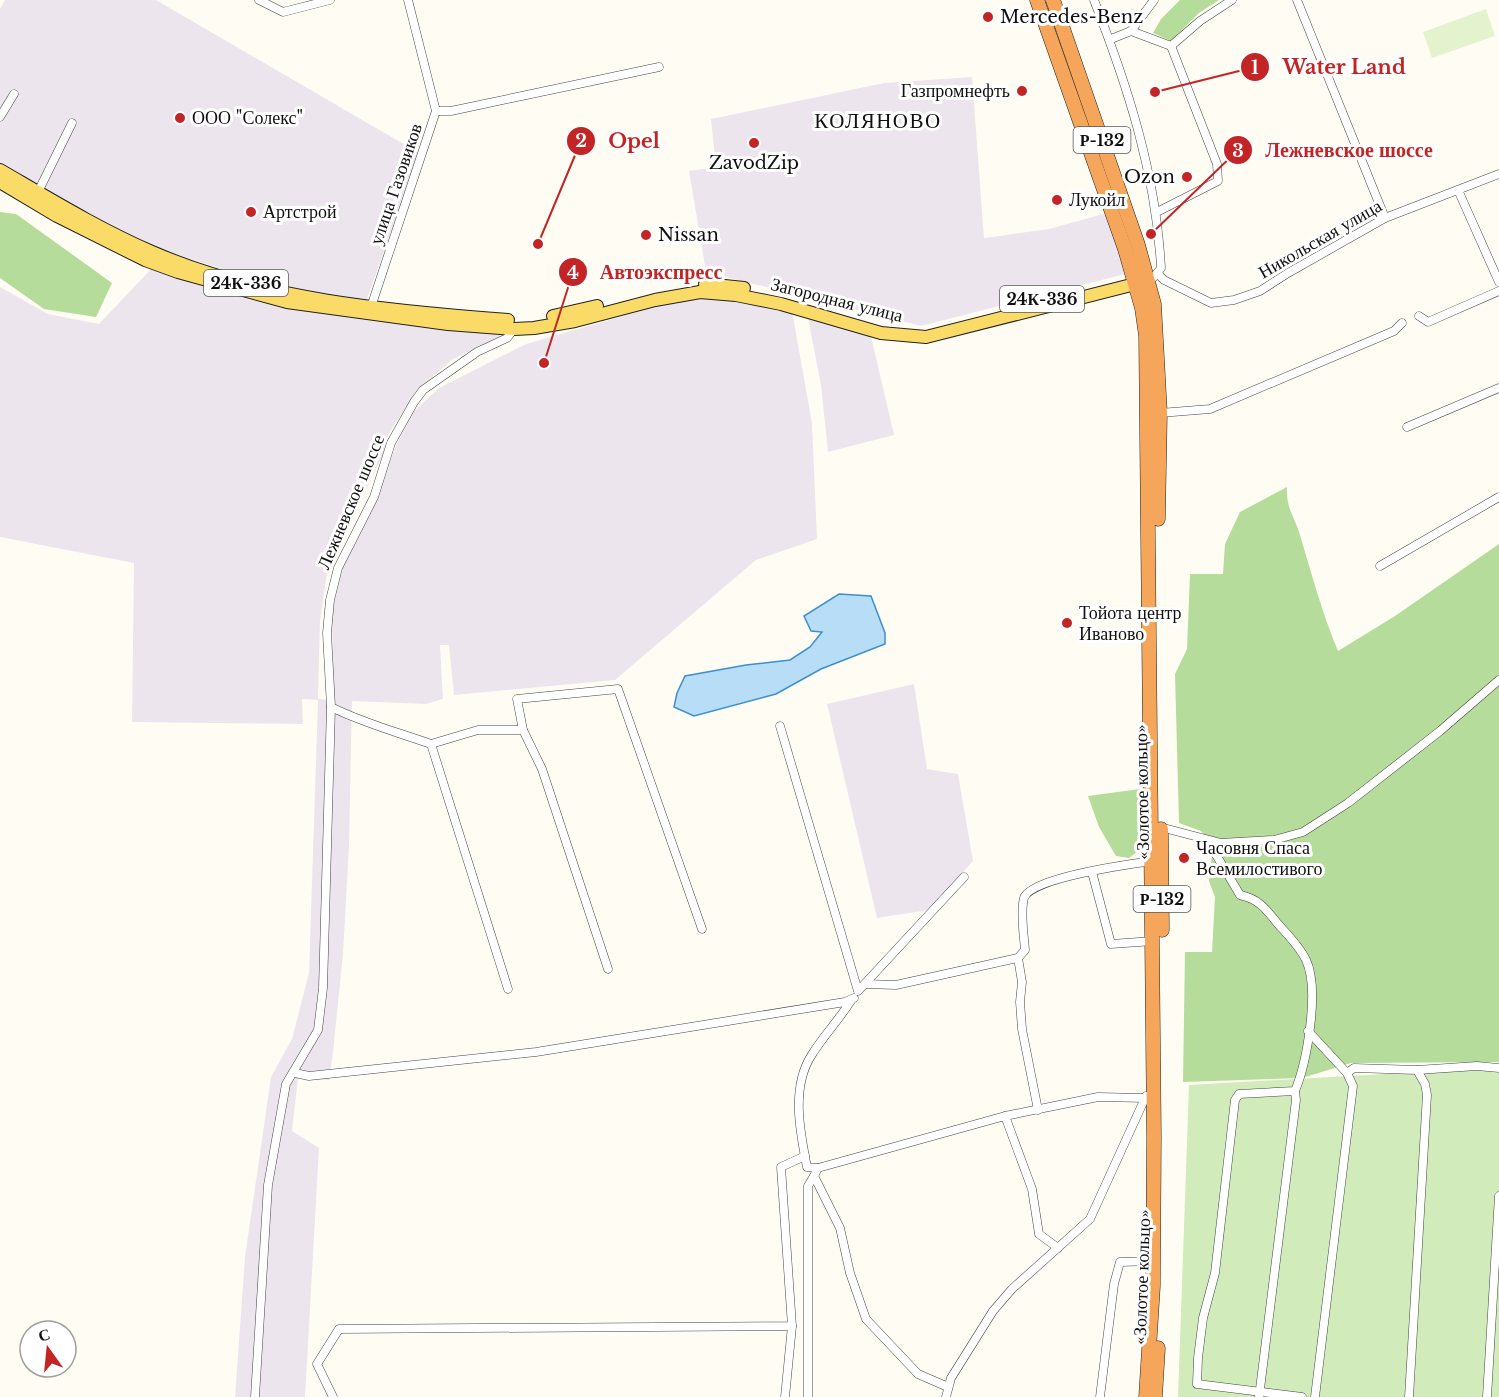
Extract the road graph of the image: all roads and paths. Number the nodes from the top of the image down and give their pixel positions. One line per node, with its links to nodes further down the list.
1 (259, 0): 2 (street)
2 (330, 0)
3 (408, 0): 15 (street, улица Газовиков)
4 (1036, 0): 25 (highway, Р-132)
5 (1053, 0): 25 (highway, Р-132)
6 (1094, 0): 11 (street)
7 (1154, 0): 10 (street)
8 (1232, 0): 12 (street)
9 (1297, 0): 24 (street)
10 (1131, 32): 11 (street); 12 (street)
11 (1111, 39): 23 (street)
12 (1172, 46): 23 (street)
13 (660, 67): 15 (street)
14 (14, 94): 16 (street)
15 (436, 111): 28 (street, улица Газовиков)
16 (0, 117)
17 (72, 123): 22 (street)
18 (0, 170): 22 (main road, 24К-336)
19 (1499, 174): 21 (street, Никольская улица)
20 (0, 182): 31 (main road, 24К-336)
21 (1458, 190): 24 (street, Никольская улица); 26 (street)
22 (38, 192): 28 (main road, 24К-336)
23 (1157, 212): 25 (street)
24 (1385, 218): 25 (street, Никольская улица)
25 (1145, 277): 31 (main road, Загородная улица / 24К-336); 33 (highway, Р-132)
26 (1499, 282)
27 (1499, 291): 29 (street)
28 (370, 307): 31 (main road, 24К-336)
29 (1419, 316)
30 (1402, 323): 33 (street)
31 (514, 325): 38 (street, Лежневское шоссе)
32 (1499, 388): 34 (street)
33 (1156, 410): 42 (highway, «Золотое кольцо» / Р-132); 44 (highway, «Золотое кольцо» / Р-132)
34 (1407, 427)
35 (1499, 497): 36 (street)
36 (1380, 566)
37 (1499, 680): 43 (street)
38 (331, 707): 41 (street); 57 (street, Лежневское шоссе)
39 (780, 726): 53 (street)
40 (523, 730): 41 (street); 47 (street); 50 (street)
41 (431, 744): 52 (street)
42 (1161, 827): 43 (street); 59 (highway, «Золотое кольцо» / Р-132)
43 (1202, 839): 54 (street)
44 (1152, 861): 45 (street); 48 (highway, «Золотое кольцо» / Р-132)
45 (1092, 872): 48 (street); 49 (street)
46 (964, 877): 51 (street)
47 (702, 929)
48 (1152, 941): 59 (highway, «Золотое кольцо» / Р-132)
49 (1018, 958): 51 (street); 62 (street)
50 (608, 969)
51 (865, 984): 53 (street)
52 (508, 989)
53 (856, 994): 57 (street); 64 (street)
54 (1308, 1031): 58 (street); 60 (street)
55 (1499, 1068): 56 (street)
56 (1417, 1070): 58 (street); 83 (street)
57 (295, 1073): 73 (street, Лежневское шоссе)
58 (1347, 1073): 82 (street)
59 (1158, 1077): 61 (street); 69 (highway, «Золотое кольцо» / Р-132); 80 (highway, «Золотое кольцо» / Р-132)
60 (1295, 1091): 72 (street); 72 (street)
61 (1145, 1098): 62 (street); 68 (street)
62 (1038, 1110): 63 (street)
63 (1005, 1116): 65 (street); 68 (street)
64 (805, 1156): 65 (street); 70 (street)
65 (818, 1168): 66 (street)
66 (814, 1176): 71 (street); 76 (street)
67 (1499, 1196): 84 (street)
68 (1058, 1248): 71 (street)
69 (1153, 1261): 78 (street); 79 (highway, «Золотое кольцо» / Р-132)
70 (792, 1326): 74 (street); 75 (street)
71 (948, 1387): 77 (street)
72 (1259, 1394): 81 (street)
73 (255, 1397)
74 (333, 1397)
75 (785, 1397)
76 (808, 1397)
77 (946, 1397)
78 (1100, 1397)
79 (1146, 1397)
80 (1155, 1397)
81 (1302, 1397)
82 (1315, 1397)
83 (1409, 1397)
84 (1487, 1397)

